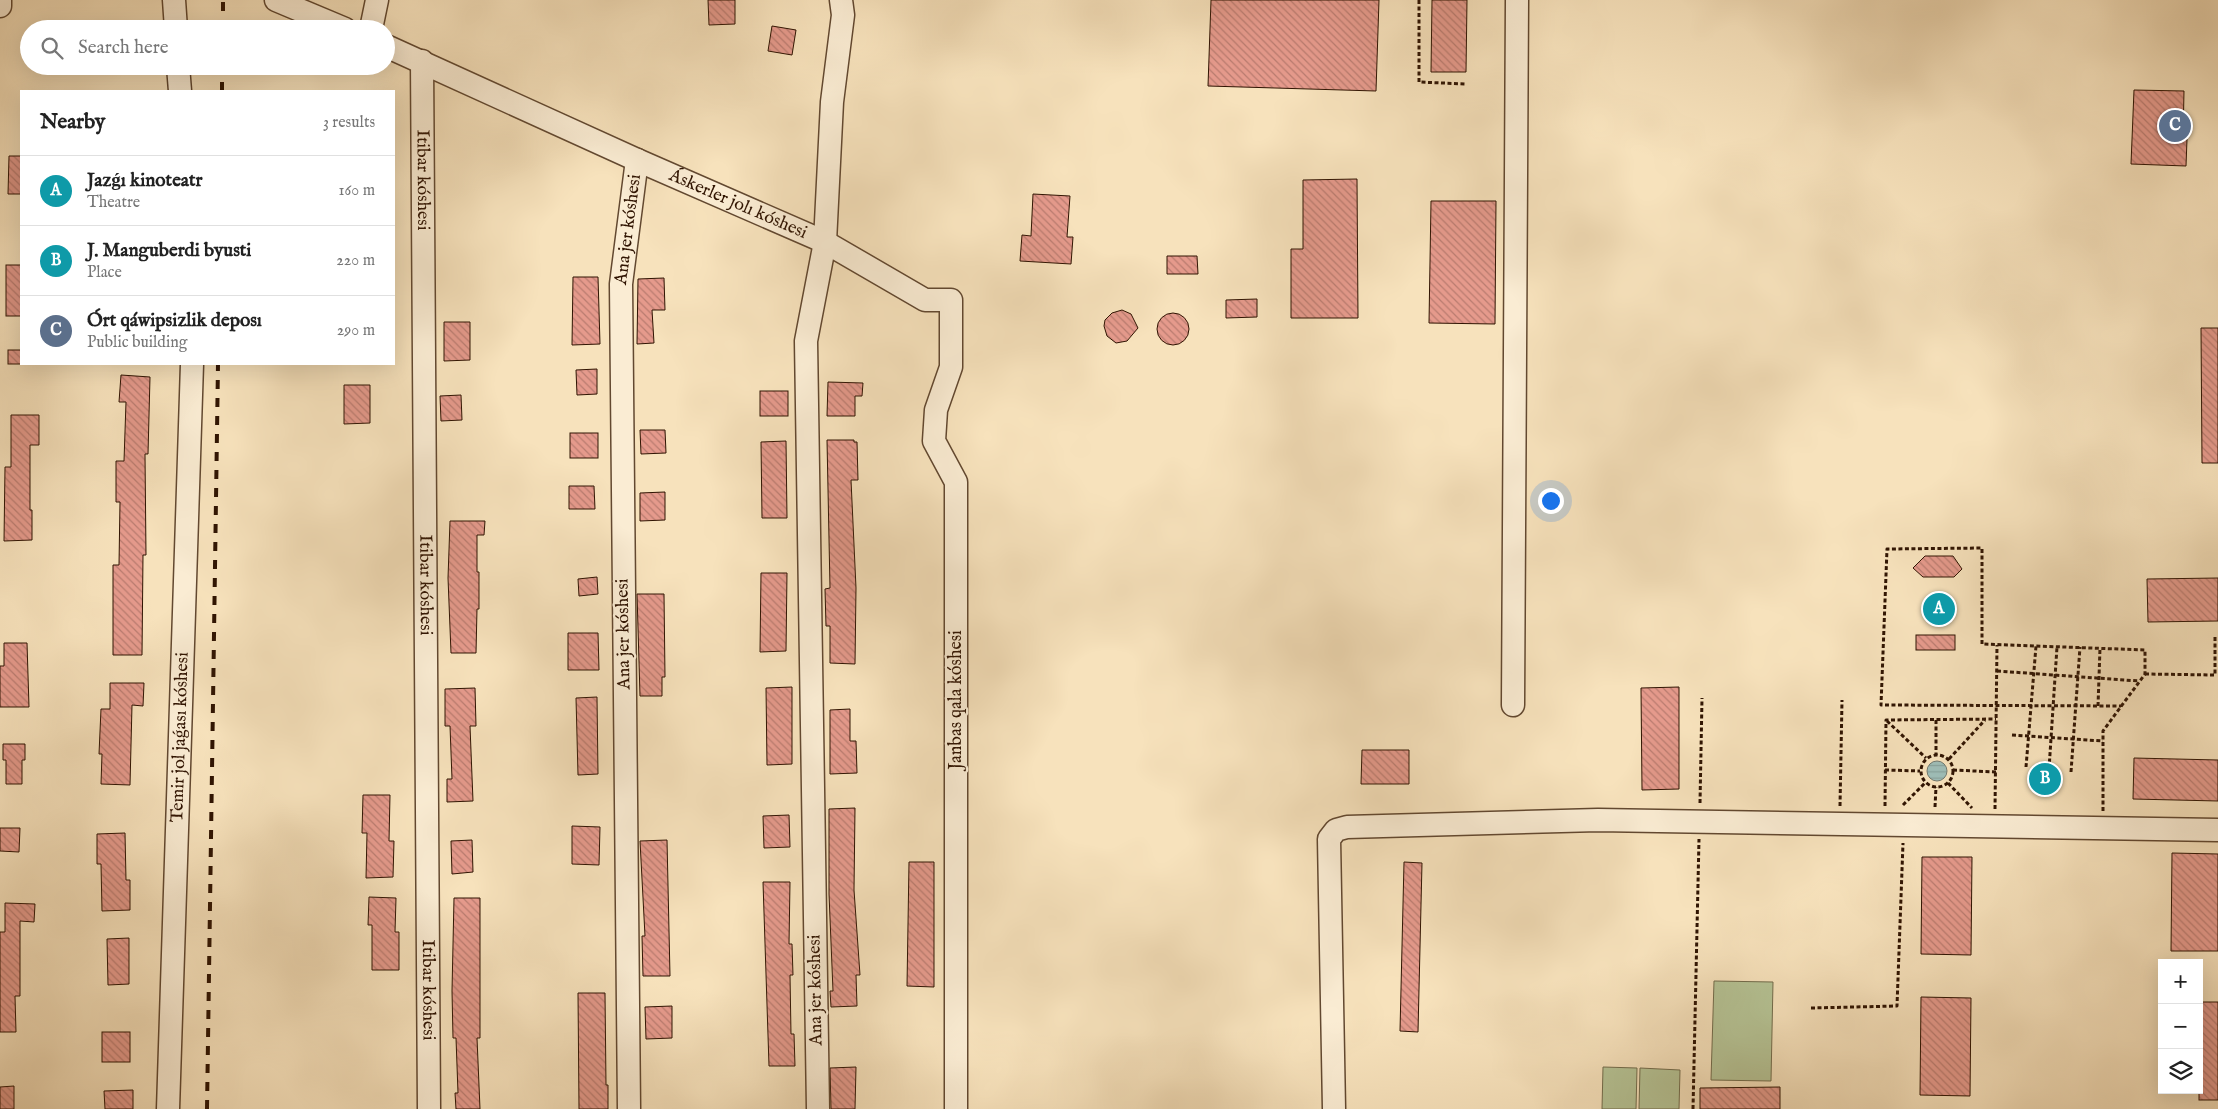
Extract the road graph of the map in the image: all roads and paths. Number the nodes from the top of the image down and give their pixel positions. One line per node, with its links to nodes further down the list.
1 (0, 0): 8 (street)
2 (174, 0): 9 (street)
3 (276, 0): 10 (street)
4 (377, 0): 11 (street)
5 (841, 0): 18 (street, Ana jer kóshesi)
6 (1419, 0): 15 (path)
7 (1517, 0): 37 (street)
8 (0, 6)
9 (175, 20)
10 (324, 20)
11 (373, 20)
12 (395, 50): 13 (street, Áskerler jolı kóshesi)
13 (422, 61): 17 (street, Áskerler jolı kóshesi); 72 (street, Itibar kóshesi)
14 (179, 75): 16 (street)
15 (1466, 84)
16 (180, 90)
17 (637, 160): 18 (street, Áskerler jolı kóshesi); 73 (street, Ana jer kóshesi)
18 (825, 242): 19 (street, Áskerler jolı kóshesi); 74 (street, Ana jer kóshesi)
19 (951, 300): 75 (street, Janbas qala kóshesi)
20 (192, 365): 71 (street, Temir jol jaǵası kóshesi)
21 (2215, 635): 29 (path)
22 (1997, 645): 23 (path); 27 (path); 36 (path)
23 (2036, 646): 24 (path); 28 (path)
24 (2057, 646): 25 (path); 30 (path)
25 (2080, 647): 26 (path); 31 (path)
26 (2100, 648): 29 (path); 32 (path)
27 (1997, 671): 28 (path); 36 (path)
28 (2034, 673): 30 (path); 38 (path)
29 (2145, 674): 33 (path)
30 (2055, 675): 31 (path); 39 (path)
31 (2078, 676): 32 (path); 40 (path)
32 (2099, 678): 33 (path); 41 (path)
33 (2140, 681): 42 (path)
34 (1702, 698): 64 (path)
35 (1842, 700): 65 (path)
36 (1996, 705): 38 (path); 44 (path)
37 (1513, 706)
38 (2031, 706): 39 (path); 48 (path)
39 (2053, 706): 40 (path); 49 (path)
40 (2076, 706): 41 (path); 50 (path)
41 (2098, 706): 42 (path)
42 (2121, 706): 51 (path)
43 (1986, 719): 44 (path); 46 (path); 54 (path)
44 (1996, 719): 60 (path)
45 (1886, 720): 46 (path); 53 (path); 57 (path)
46 (1936, 720): 52 (path)
47 (2012, 735): 48 (path)
48 (2029, 736): 49 (path); 55 (path)
49 (2051, 738): 50 (path); 56 (path)
50 (2074, 739): 51 (path); 61 (path)
51 (2103, 741): 68 (path)
52 (1936, 754): 53 (path); 54 (path)
53 (1926, 758): 59 (path)
54 (1948, 759): 58 (path)
55 (2026, 767)
56 (2049, 769)
57 (1886, 770): 59 (path); 66 (path)
58 (1953, 770): 60 (path); 63 (path)
59 (1920, 772): 62 (path)
60 (1996, 772): 67 (path)
61 (2071, 772)
62 (1925, 783): 63 (path); 66 (path)
63 (1948, 783): 67 (path)
64 (1699, 821): 65 (street); 76 (street); 77 (path)
65 (1840, 824): 66 (street)
66 (1894, 824): 67 (street); 70 (path)
67 (1992, 826): 68 (street)
68 (2103, 828): 69 (street)
69 (2218, 830)
70 (1811, 1008)
71 (168, 1109)
72 (429, 1109)
73 (628, 1109)
74 (818, 1109)
75 (956, 1109)
76 (1334, 1109)
77 (1693, 1109)

